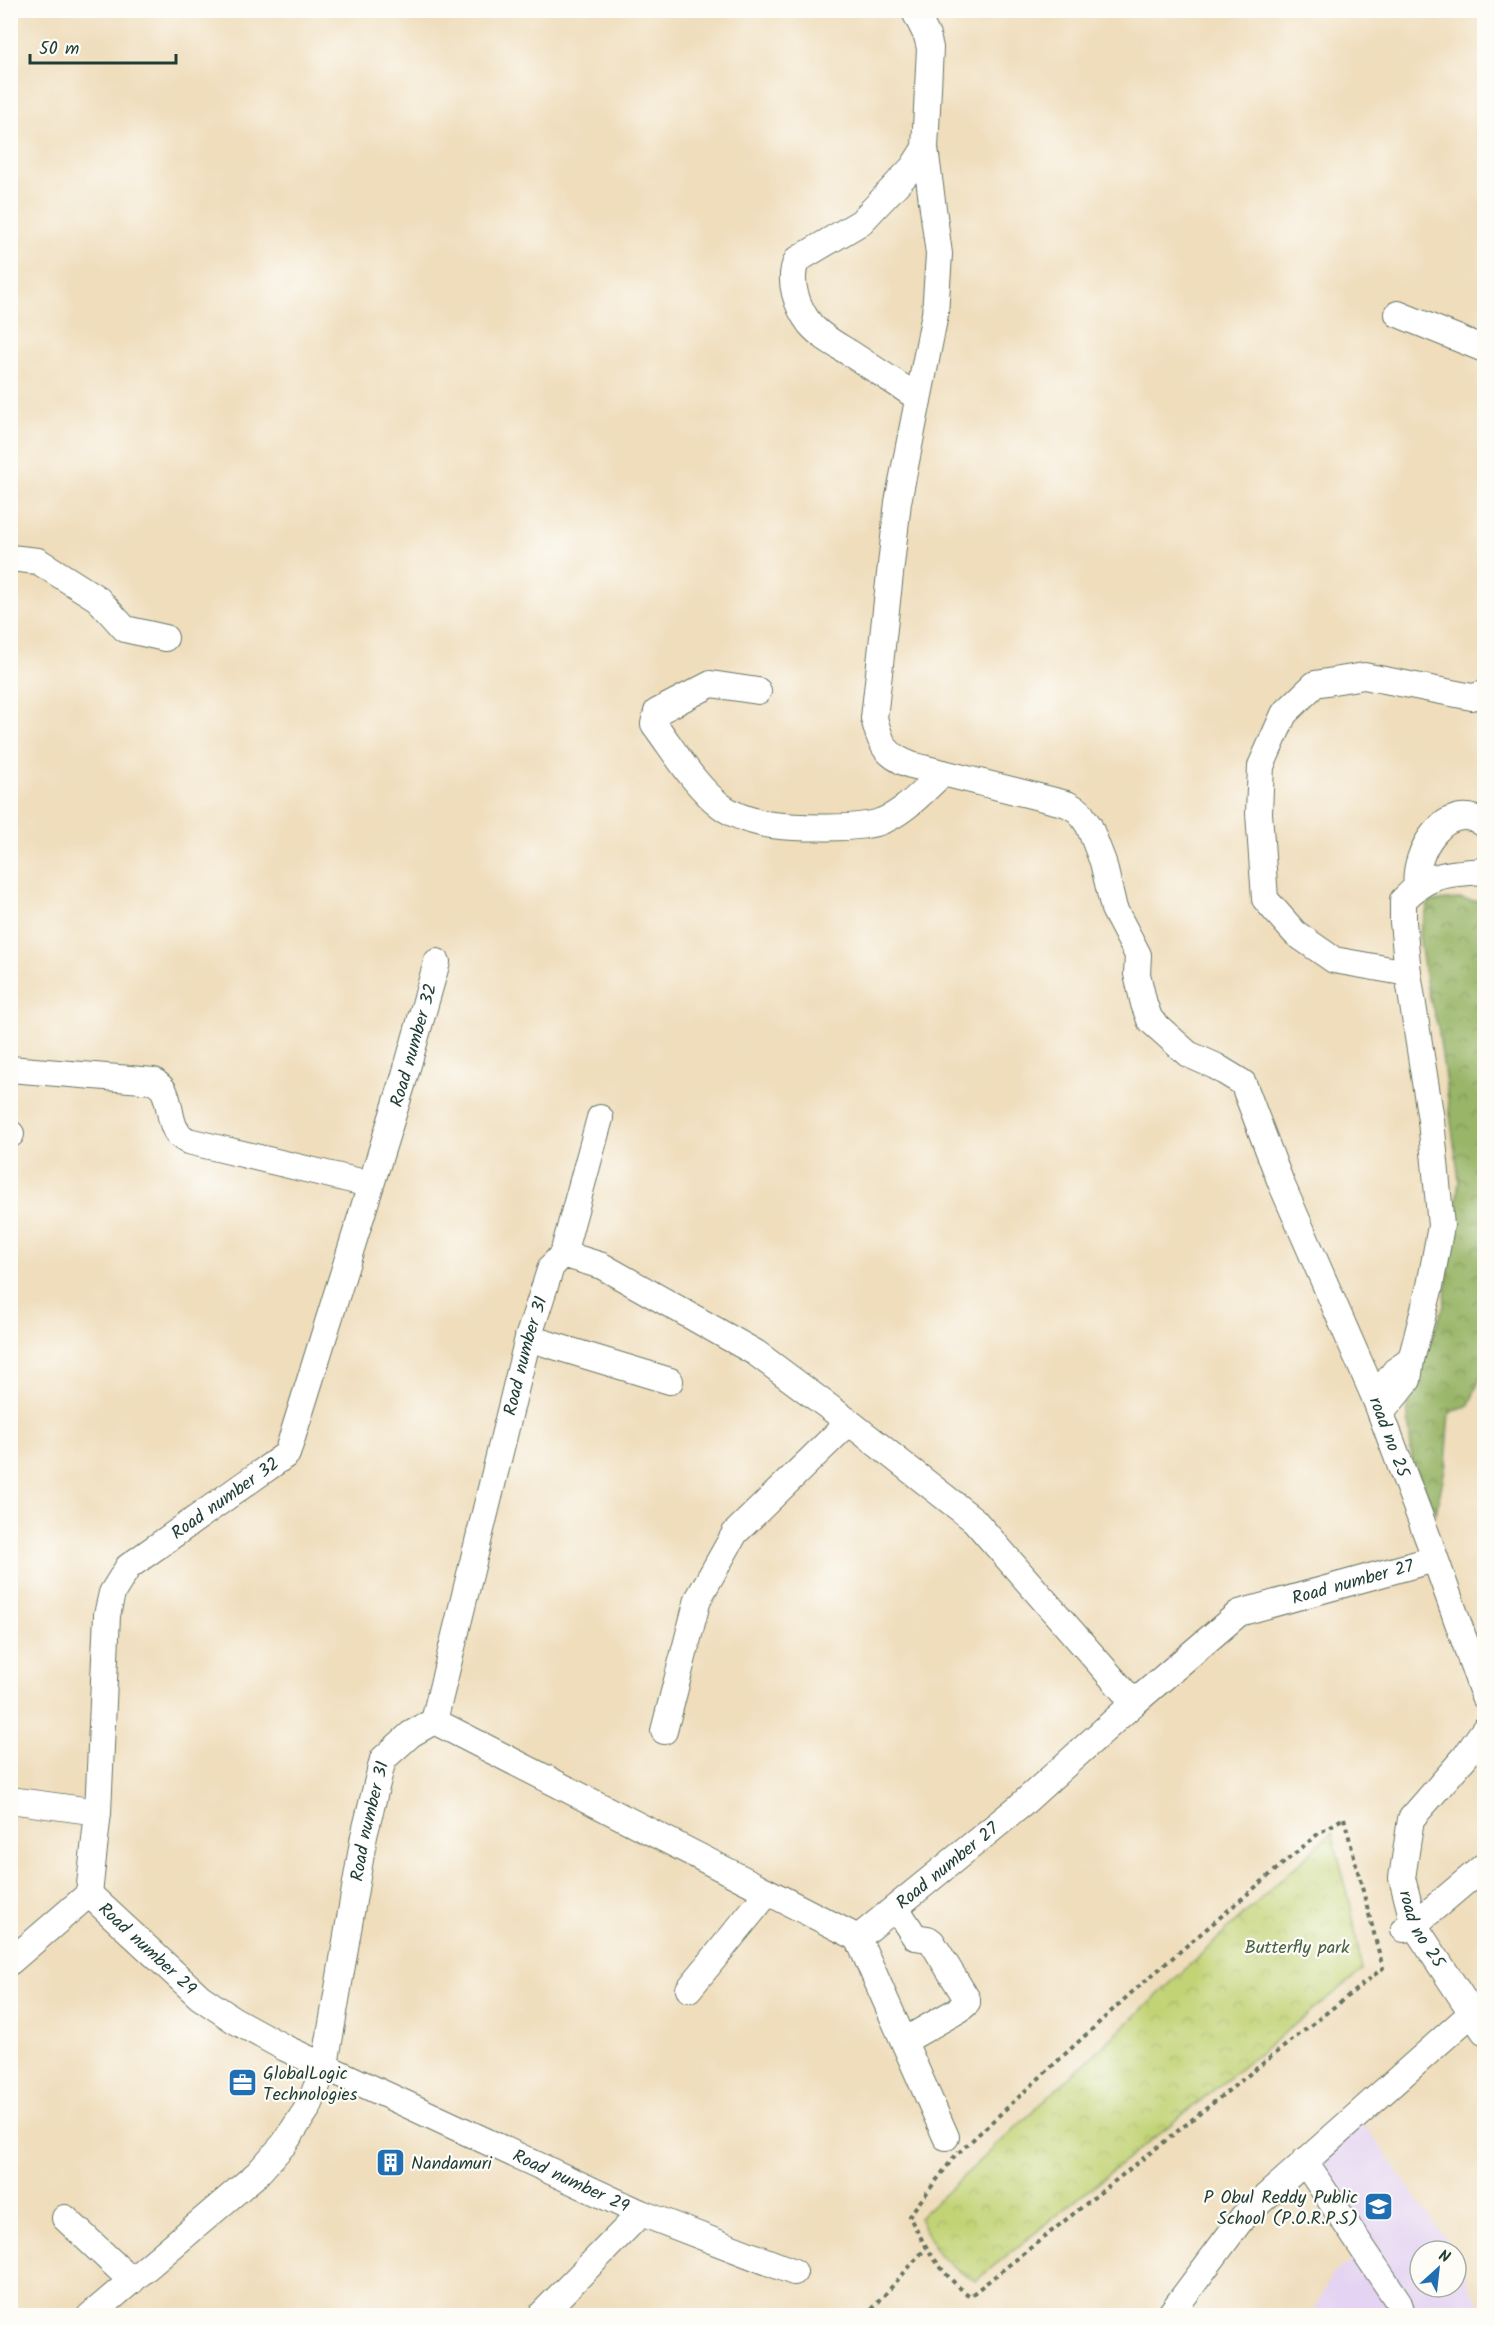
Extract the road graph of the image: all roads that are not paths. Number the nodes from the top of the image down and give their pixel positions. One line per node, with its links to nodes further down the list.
1 (914, 10): 2 (street, road no 25)
2 (925, 148): 5 (street, road no 25); 5 (street)
3 (1398, 314): 4 (street)
4 (1485, 349)
5 (918, 398): 10 (street, road no 25)
6 (10, 558): 7 (street)
7 (165, 638)
8 (758, 691): 10 (street)
9 (1485, 694): 15 (street)
10 (943, 773): 22 (street, road no 25)
11 (1485, 824): 13 (street)
12 (1485, 872): 13 (street)
13 (1417, 886): 15 (street)
14 (437, 962): 18 (street, Road number 32)
15 (1408, 973): 22 (street)
16 (10, 1068): 18 (street)
17 (600, 1118): 19 (street, Road number 31)
18 (369, 1184): 31 (street, Road number 32)
19 (557, 1261): 20 (street, Road number 31); 23 (street)
20 (528, 1338): 21 (street); 27 (street, Road number 31)
21 (670, 1381)
22 (1378, 1406): 24 (street, road no 25)
23 (849, 1422): 26 (street); 29 (street)
24 (1436, 1559): 25 (street, road no 25); 26 (street, Road number 27)
25 (1485, 1696)
26 (1134, 1703): 35 (street, Road number 27)
27 (434, 1721): 33 (street); 42 (street, Road number 31)
28 (1485, 1730): 36 (street, road no 25)
29 (664, 1731)
30 (10, 1800): 31 (street)
31 (98, 1812): 34 (street, Road number 32)
32 (1485, 1866): 36 (street)
33 (768, 1892): 37 (street); 39 (street)
34 (89, 1894): 38 (street); 42 (street, Road number 29)
35 (896, 1908): 37 (street, Road number 27); 41 (street)
36 (1409, 1927): 40 (street, road no 25)
37 (858, 1938): 41 (street)
38 (10, 1962)
39 (689, 1989)
40 (1478, 2022): 44 (street)
41 (904, 2041): 43 (street)
42 (325, 2065): 45 (street, Road number 29); 48 (street, Road number 31)
43 (946, 2137)
44 (1304, 2161): 51 (street); 52 (street)
45 (640, 2213): 47 (street, Road number 29); 50 (street)
46 (65, 2218): 48 (street)
47 (794, 2272)
48 (132, 2281): 49 (street, Road number 31)
49 (90, 2316)
50 (540, 2316)
51 (1169, 2316)
52 (1403, 2316)

